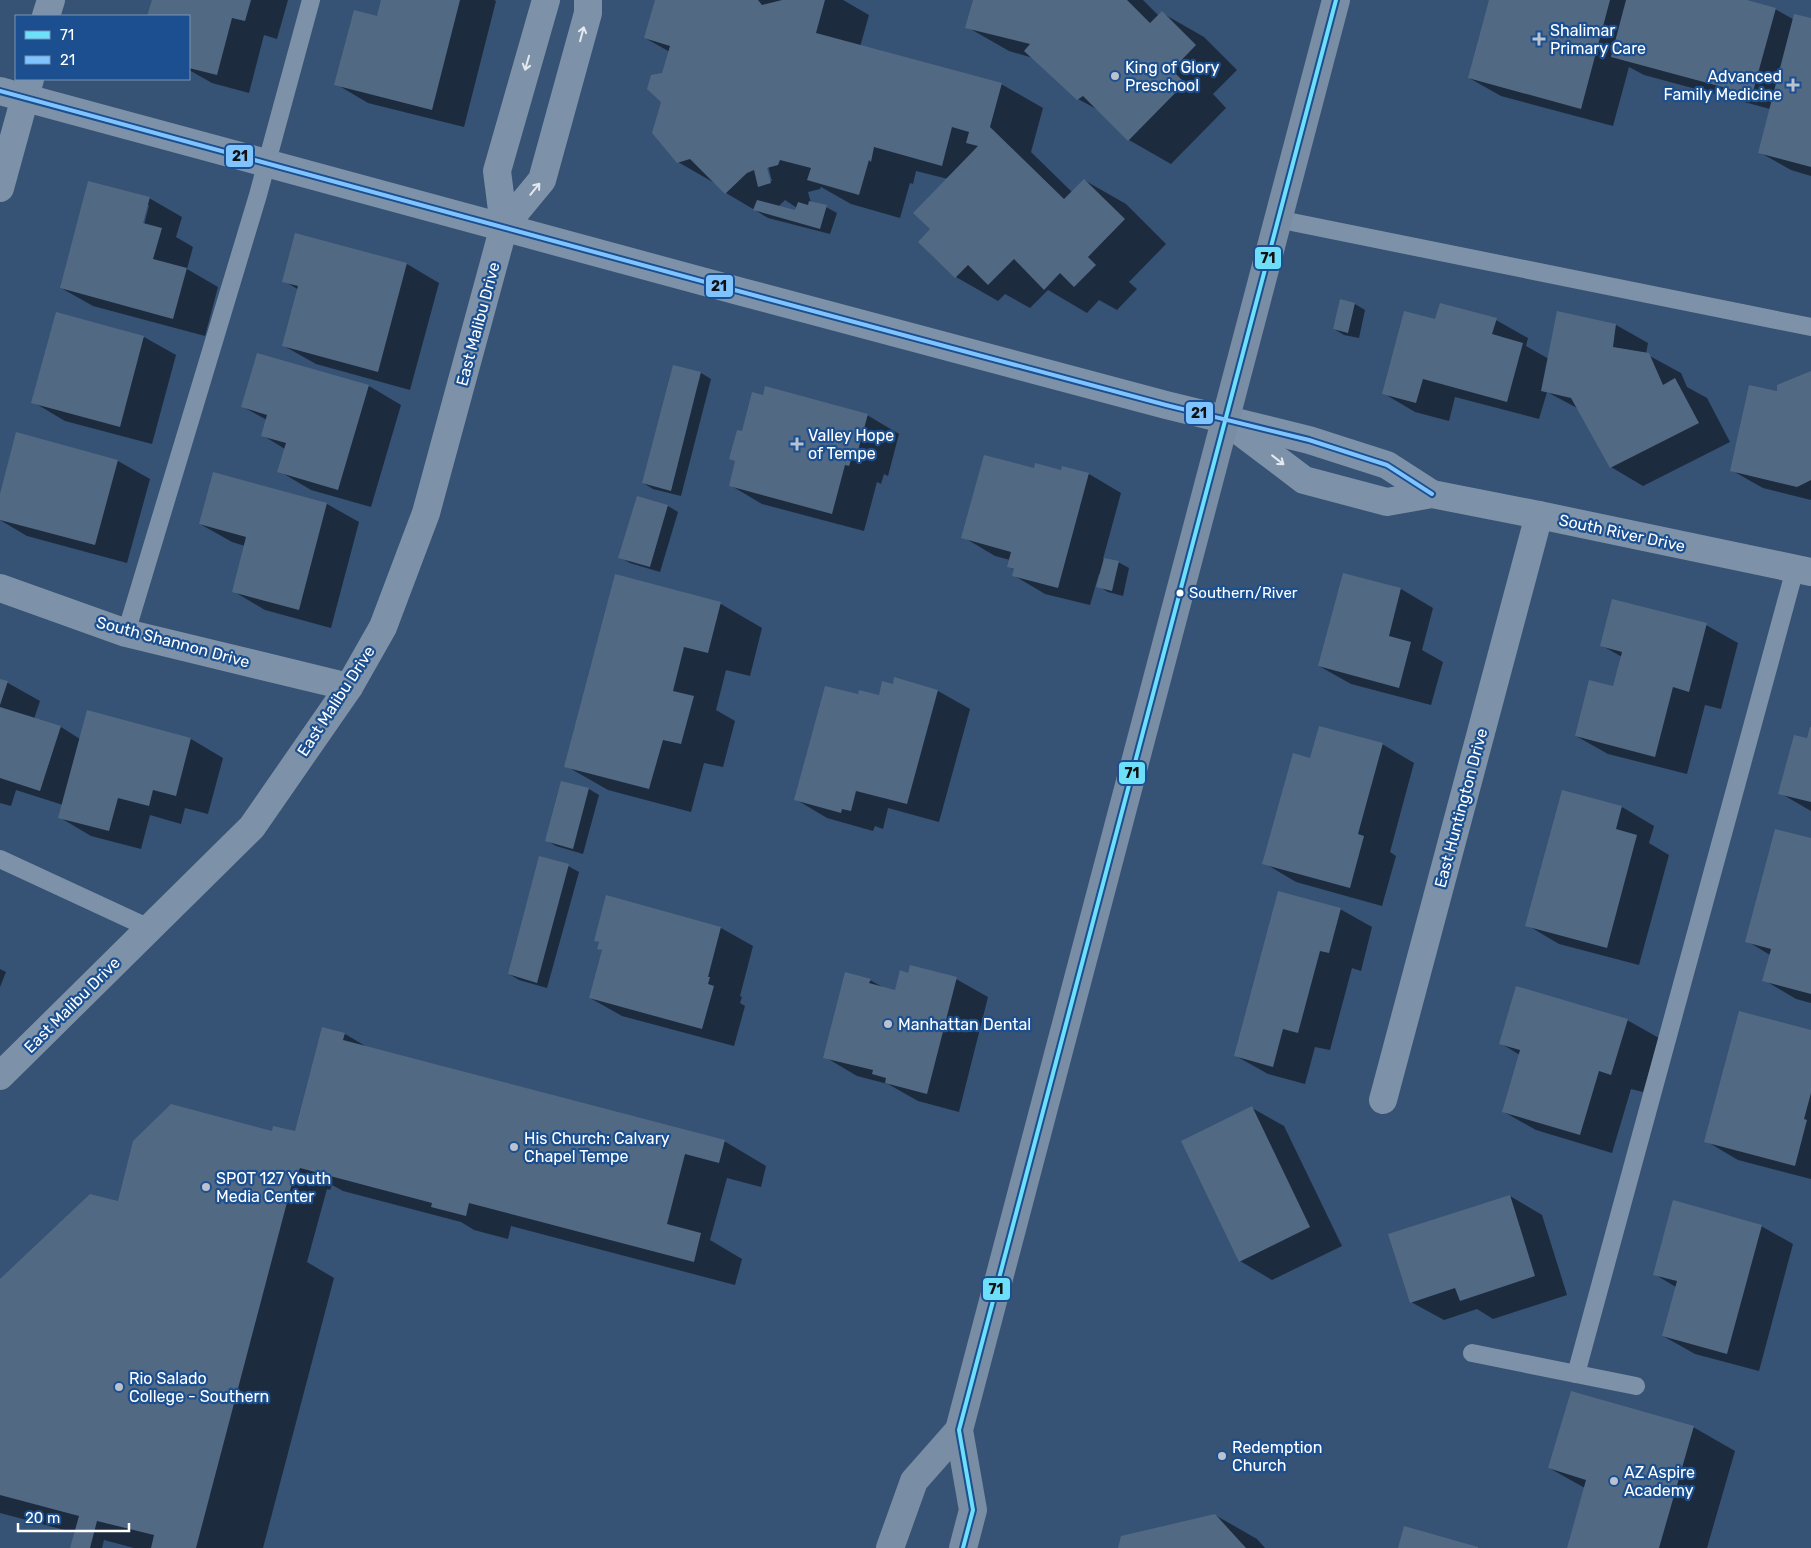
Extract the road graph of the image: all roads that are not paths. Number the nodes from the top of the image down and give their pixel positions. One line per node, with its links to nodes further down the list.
1 (51, 0): 6 (street)
2 (311, 0): 8 (lane)
3 (546, 0): 11 (street, East Malibu Drive, one-way to 11)
4 (588, 0): 11 (street, East Malibu Drive, one-way to 4)
5 (1336, 0): 10 (main road)
6 (46, 15)
7 (18, 89): 8 (street, South River Drive); 9 (street)
8 (267, 163): 11 (street, South River Drive); 18 (lane)
9 (0, 188)
10 (1277, 219): 12 (lane); 13 (main road)
11 (504, 226): 13 (street, South River Drive); 19 (street, East Malibu Drive)
12 (1811, 327)
13 (1225, 420): 14 (street, South River Drive); 14 (street, South River Drive, one-way to 14); 27 (main road)
14 (1432, 494): 15 (street, South River Drive)
15 (1540, 515): 16 (street, South River Drive); 23 (street, East Huntington Drive)
16 (1803, 571): 25 (lane)
17 (0, 588): 18 (street, South Shannon Drive)
18 (126, 632): 19 (street, South Shannon Drive)
19 (349, 687): 21 (street, East Malibu Drive)
20 (0, 859): 21 (lane)
21 (149, 928): 22 (street, East Malibu Drive)
22 (0, 1076)
23 (1383, 1100)
24 (1472, 1354): 25 (lane)
25 (1576, 1374): 26 (lane)
26 (1636, 1386)
27 (959, 1430): 28 (main road); 31 (main road)
28 (914, 1481): 29 (main road); 30 (main road)
29 (890, 1548)
30 (910, 1548)
31 (963, 1548)

